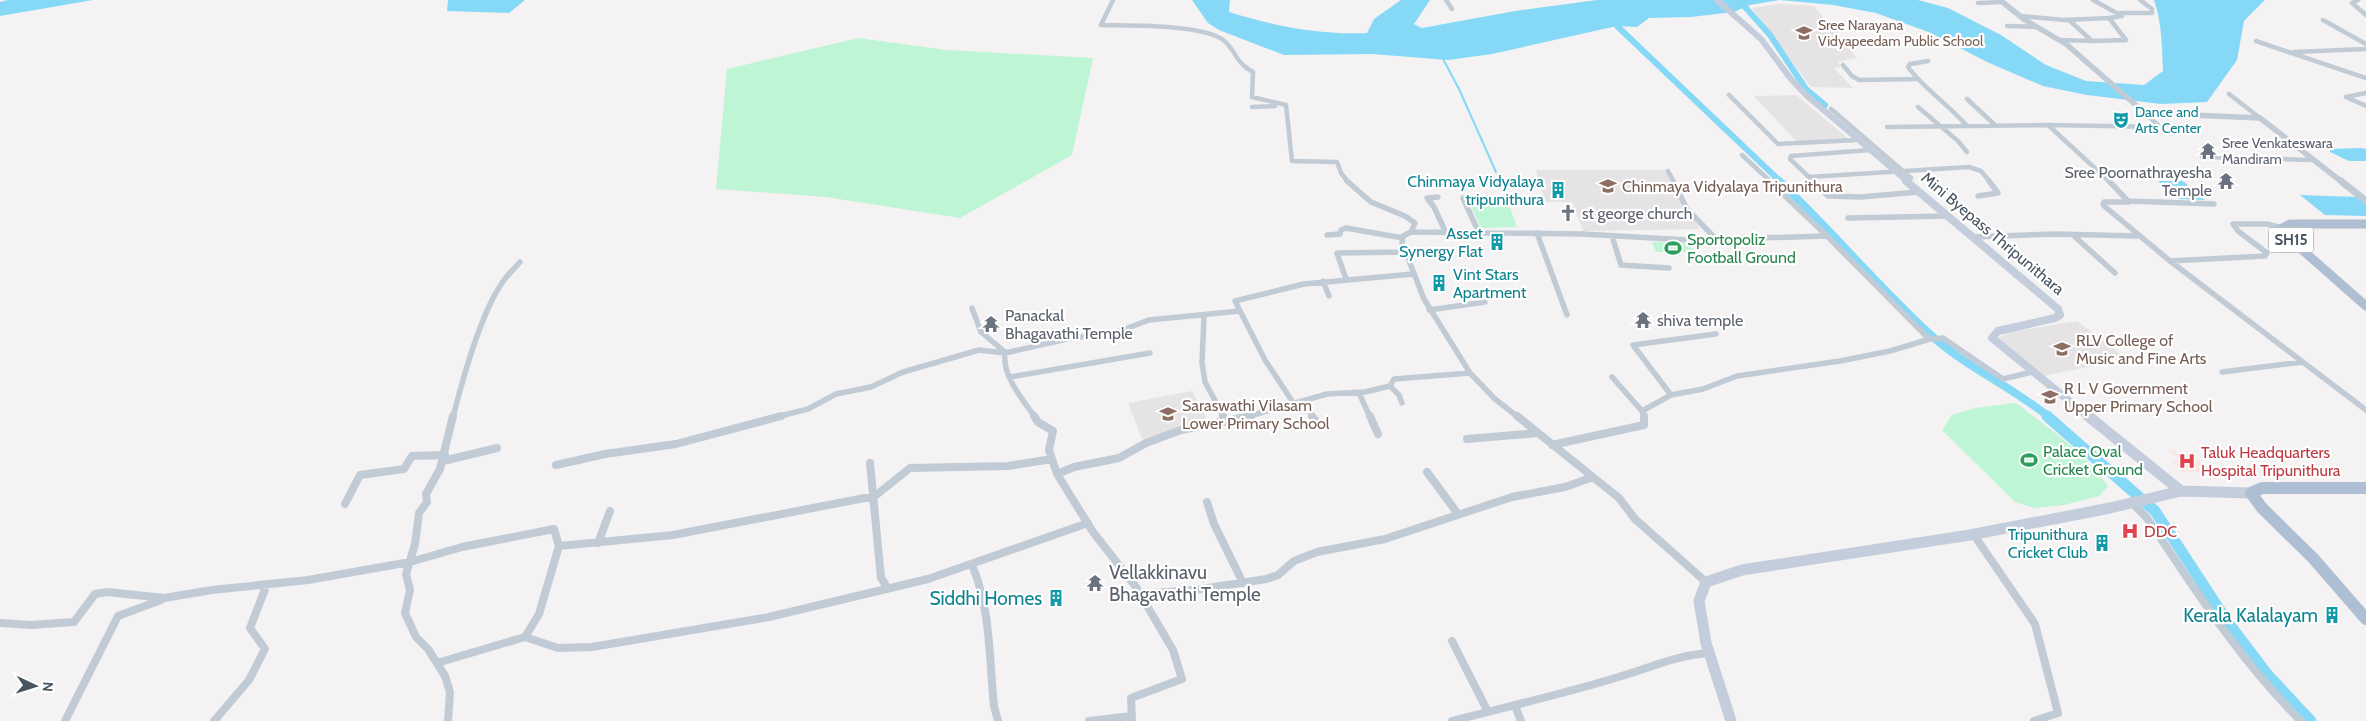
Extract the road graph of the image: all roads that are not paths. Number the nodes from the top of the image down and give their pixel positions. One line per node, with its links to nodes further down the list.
1 (1113, 0): 32 (street)
2 (1446, 0): 9 (street)
3 (1717, 0): 44 (main road, Mini Byepass Thripunithara)
4 (2093, 0): 10 (street)
5 (2140, 0): 10 (street)
6 (2358, 0): 11 (street)
7 (2001, 1): 8 (street); 12 (street)
8 (1978, 2)
9 (1452, 9)
10 (2119, 14): 13 (street)
11 (2366, 15)
12 (2020, 16): 14 (street); 17 (street)
13 (2109, 18): 14 (street); 19 (street)
14 (2069, 20): 19 (street)
15 (2323, 20): 21 (street)
16 (2007, 26): 17 (street)
17 (2038, 27): 18 (street)
18 (2060, 40): 19 (street); 37 (street)
19 (2092, 41)
20 (2256, 41): 23 (street)
21 (2366, 44)
22 (2366, 49): 23 (street)
23 (2290, 52): 26 (street)
24 (1928, 61): 27 (street)
25 (1843, 65): 27 (street)
26 (2366, 78)
27 (1917, 80): 39 (street)
28 (2366, 93): 33 (street)
29 (2229, 94): 38 (street)
30 (1729, 95): 44 (street)
31 (1967, 99): 40 (street)
32 (1286, 105): 34 (street); 65 (street)
33 (2366, 106)
34 (1252, 107)
35 (1918, 108): 42 (street)
36 (1831, 109): 45 (street)
37 (2145, 114): 38 (street); 41 (street)
38 (2260, 118): 49 (street)
39 (1966, 125): 40 (street); 42 (street)
40 (1995, 125): 41 (street)
41 (2048, 125): 58 (street)
42 (1940, 126): 43 (street); 46 (street)
43 (1887, 127)
44 (1857, 140): 45 (main road, Mini Byepass Thripunithara)
45 (1870, 148): 51 (main road, Mini Byepass Thripunithara); 52 (street)
46 (1967, 152)
47 (1742, 155): 72 (street)
48 (2202, 157): 49 (street)
49 (2312, 160): 59 (street)
50 (1668, 171): 76 (street)
51 (1899, 171): 52 (street); 53 (street); 54 (main road, Mini Byepass Thripunithara); 55 (street)
52 (1810, 177): 54 (street)
53 (1911, 178)
54 (1918, 192): 61 (main road, Mini Byepass Thripunithara)
55 (1978, 196)
56 (1438, 197): 66 (street)
57 (1496, 198): 67 (street)
58 (2128, 201): 60 (street); 73 (street)
59 (2366, 201)
60 (2214, 204)
61 (1948, 216): 62 (street); 74 (main road, Mini Byepass Thripunithara)
62 (1848, 218)
63 (2364, 226): 64 (main road, SH15)
64 (2282, 228): 78 (street); 87 (main road, SH15)
65 (1411, 232): 66 (street); 75 (street)
66 (1446, 232): 67 (street)
67 (1479, 233): 68 (street)
68 (1537, 233): 71 (street); 91 (street)
69 (2073, 234): 73 (street); 74 (street); 81 (street)
70 (1327, 235): 75 (street)
71 (1612, 236): 76 (street); 80 (street)
72 (1827, 236): 76 (street); 94 (street)
73 (2137, 236): 78 (street)
74 (1972, 237): 98 (main road, Mini Byepass Thripunithara)
75 (1403, 238): 77 (street)
76 (1715, 238)
77 (1406, 252): 82 (street); 83 (street)
78 (2170, 261): 97 (street)
79 (520, 262): 118 (street)
80 (1668, 268)
81 (2115, 273)
82 (1414, 274): 83 (street); 89 (street)
83 (1346, 279): 84 (street)
84 (1323, 282): 85 (street); 90 (street)
85 (1330, 296)
86 (1485, 302): 89 (street)
87 (2366, 306)
88 (972, 308): 95 (street)
89 (1430, 310): 100 (street)
90 (1240, 311): 92 (street); 108 (street)
91 (1567, 315)
92 (1204, 316): 95 (street); 111 (street)
93 (1716, 334): 105 (street)
94 (1933, 339): 98 (street); 105 (street)
95 (1006, 353): 101 (street); 121 (street)
96 (1150, 353): 101 (street)
97 (2303, 362): 99 (street); 110 (street)
98 (2032, 372): 126 (main road, Mini Byepass Thripunithara)
99 (2222, 372)
100 (1470, 373): 103 (street); 113 (street)
101 (1010, 377): 119 (street)
102 (1612, 377): 109 (street)
103 (1390, 386): 104 (street); 107 (street)
104 (1359, 392): 106 (street); 114 (street)
105 (1671, 396): 109 (street)
106 (1303, 402): 108 (street); 112 (street)
107 (1402, 403)
108 (1294, 404): 111 (street)
109 (1642, 410): 116 (street)
110 (2366, 410)
111 (1226, 422): 123 (street)
112 (1317, 423)
113 (1538, 433): 115 (street); 116 (street)
114 (1378, 434)
115 (1467, 439)
116 (1552, 445): 124 (street)
117 (497, 448): 118 (street)
118 (444, 458): 131 (street); 138 (street)
119 (1052, 459): 123 (street); 128 (street)
120 (870, 463): 128 (street)
121 (556, 465)
122 (1427, 472): 133 (street)
123 (1056, 474): 134 (street)
124 (1593, 477): 133 (street); 140 (street)
125 (2366, 488): 127 (main road)
126 (2182, 491): 127 (main road); 130 (main road)
127 (2251, 493): 146 (main road)
128 (875, 496): 136 (street); 143 (street)
129 (1207, 502): 141 (street)
130 (2133, 503): 135 (main road); 164 (street)
131 (345, 504)
132 (610, 511): 136 (street)
133 (1458, 514): 141 (street)
134 (1088, 522): 139 (street); 144 (street)
135 (1974, 535): 140 (main road); 163 (street)
136 (598, 543): 137 (street)
137 (559, 546): 138 (street); 148 (street)
138 (410, 562): 142 (street); 151 (street)
139 (972, 565): 143 (street); 158 (street)
140 (1706, 582): 150 (main road)
141 (1243, 583): 144 (street)
142 (267, 584): 145 (street); 156 (street)
143 (887, 587): 148 (street)
144 (1139, 594): 154 (street)
145 (164, 598): 147 (street); 155 (street)
146 (2366, 618)
147 (0, 623)
148 (525, 637): 151 (street)
149 (1452, 641): 153 (street)
150 (1709, 653): 152 (street); 162 (main road)
151 (437, 664): 157 (street)
152 (1515, 706): 153 (street); 161 (street)
153 (1487, 710): 160 (street)
154 (1132, 719): 159 (street)
155 (65, 721)
156 (214, 721)
157 (448, 721)
158 (998, 721)
159 (1089, 721)
160 (1452, 721)
161 (1521, 721)
162 (1732, 721)
163 (2034, 721)
164 (2301, 721)

